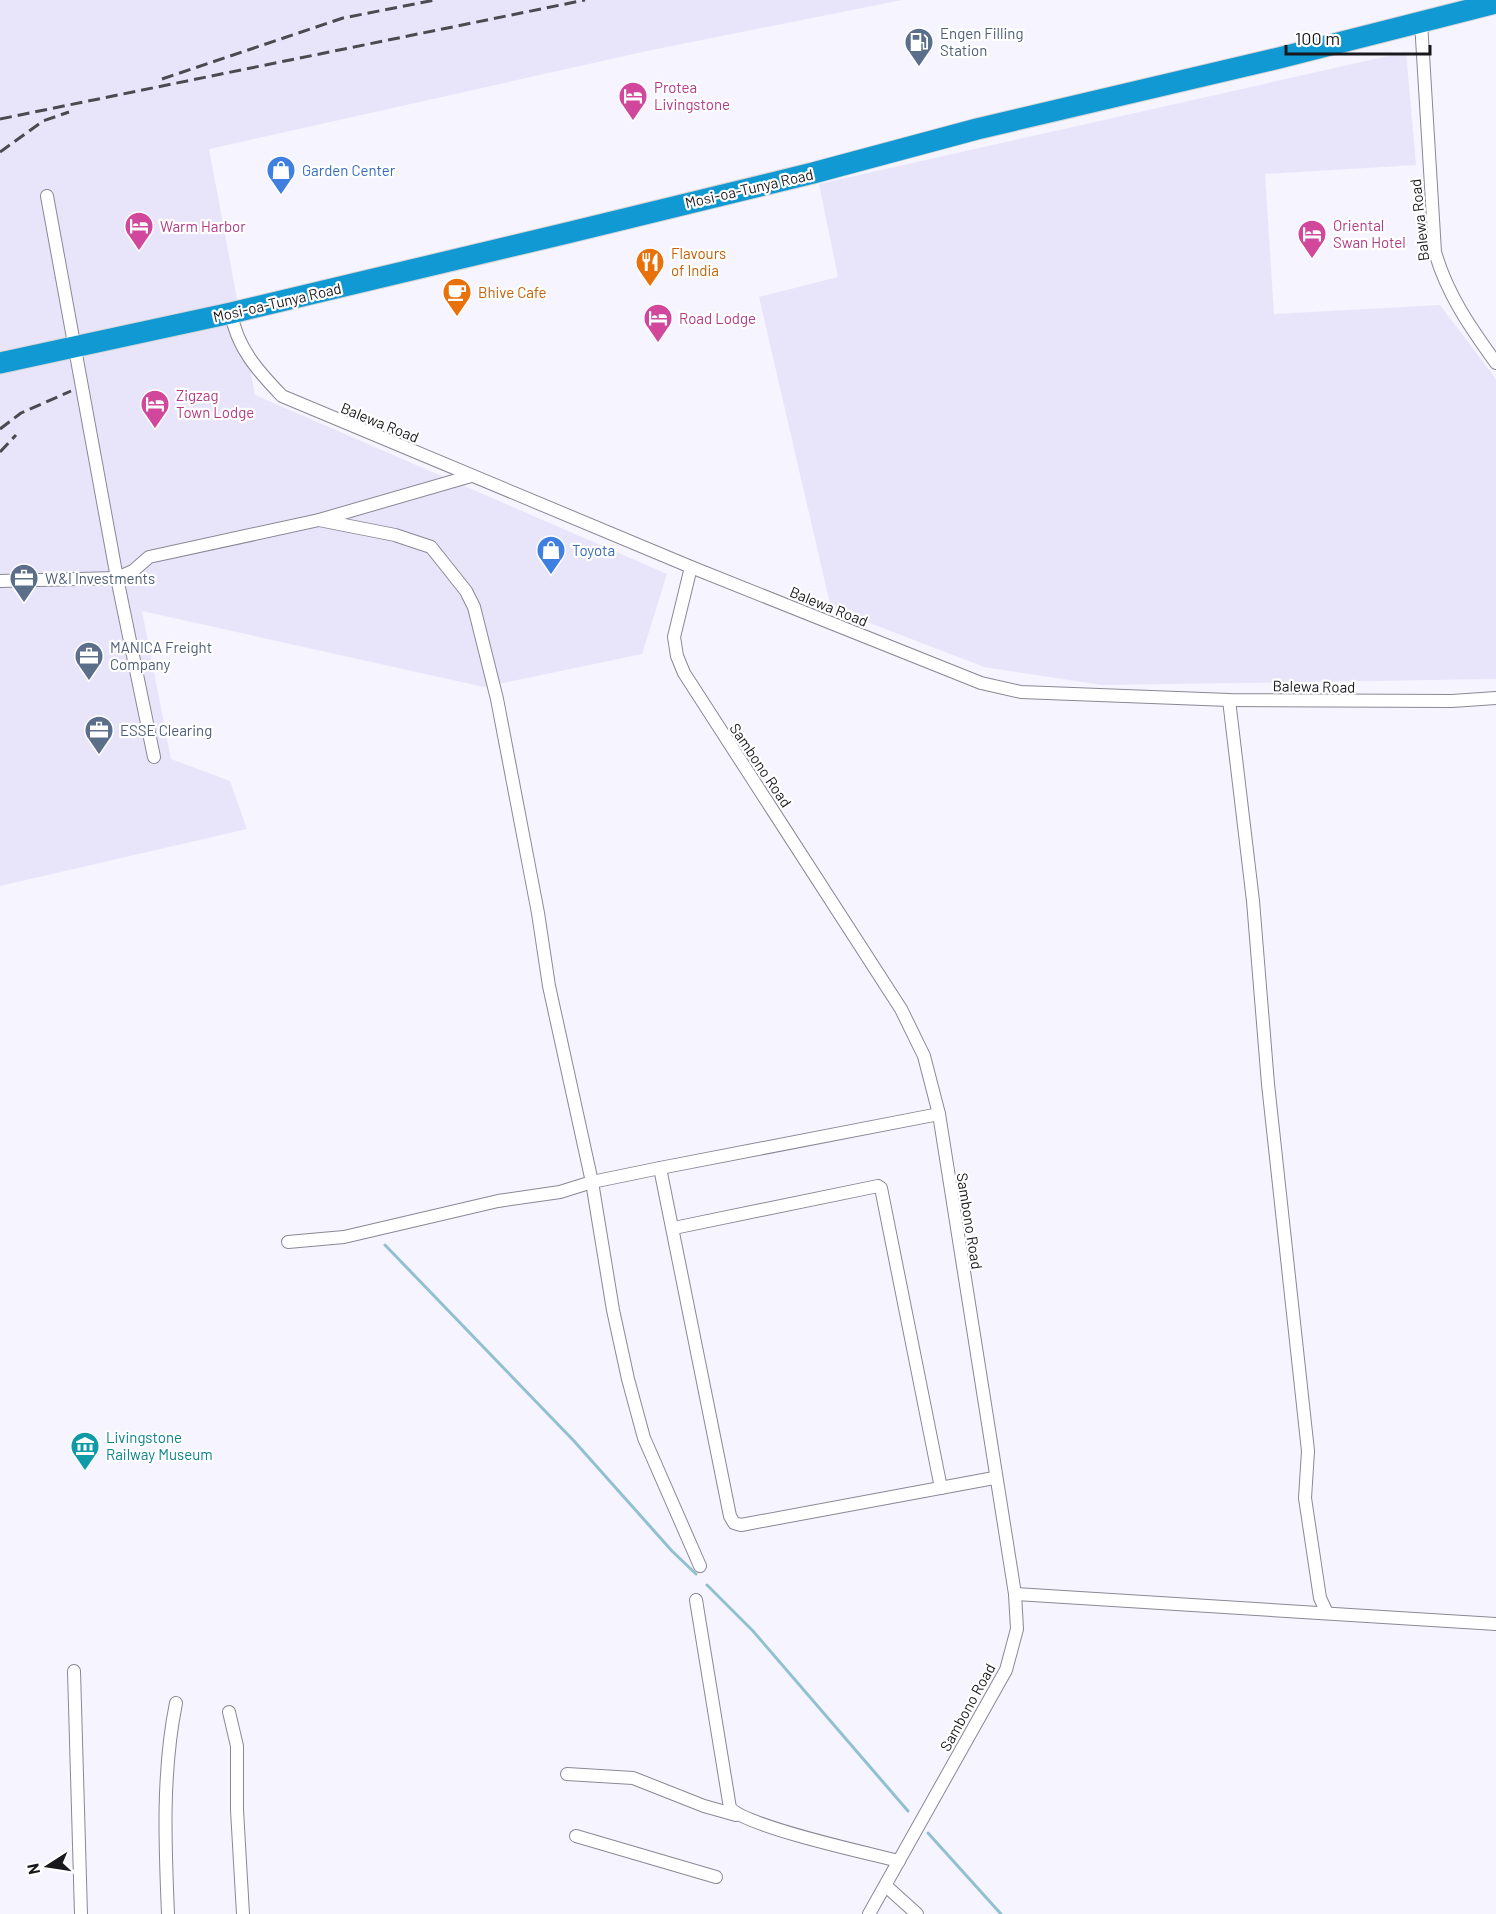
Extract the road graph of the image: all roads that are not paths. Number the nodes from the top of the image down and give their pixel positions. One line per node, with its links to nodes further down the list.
1 (1496, 3): 2 (highway, Mosi-oa-Tunya Road)
2 (1421, 22): 4 (highway, Mosi-oa-Tunya Road); 7 (street, Balewa Road)
3 (46, 196): 5 (street)
4 (231, 313): 5 (highway, Mosi-oa-Tunya Road); 8 (street, Balewa Road)
5 (74, 346): 6 (highway, Mosi-oa-Tunya Road); 11 (street)
6 (0, 363)
7 (1496, 363)
8 (471, 476): 9 (street); 10 (street, Balewa Road)
9 (319, 520): 11 (street); 18 (street)
10 (691, 567): 14 (street, Balewa Road); 16 (street, Sambono Road)
11 (117, 578): 12 (street); 15 (street)
12 (0, 580)
13 (1496, 698): 14 (street, Balewa Road)
14 (1228, 700): 26 (street)
15 (154, 757)
16 (939, 1114): 17 (street); 21 (street, Sambono Road)
17 (660, 1168): 18 (street); 19 (street)
18 (592, 1182): 20 (street); 23 (street)
19 (674, 1228): 22 (street); 22 (street)
20 (288, 1242)
21 (994, 1478): 22 (street); 24 (street, Sambono Road)
22 (941, 1488)
23 (700, 1566)
24 (1015, 1594): 26 (street); 34 (street, Sambono Road)
25 (696, 1600): 32 (street)
26 (1327, 1613): 27 (street)
27 (1496, 1624)
28 (74, 1671): 37 (street)
29 (176, 1703): 38 (street)
30 (229, 1712): 39 (street)
31 (567, 1774): 32 (street)
32 (737, 1815): 34 (street)
33 (576, 1836): 35 (street)
34 (899, 1861): 36 (street, Sambono Road)
35 (716, 1877)
36 (886, 1886): 40 (street, Sambono Road); 41 (street)
37 (81, 1914)
38 (168, 1914)
39 (243, 1914)
40 (869, 1914)
41 (916, 1914)

